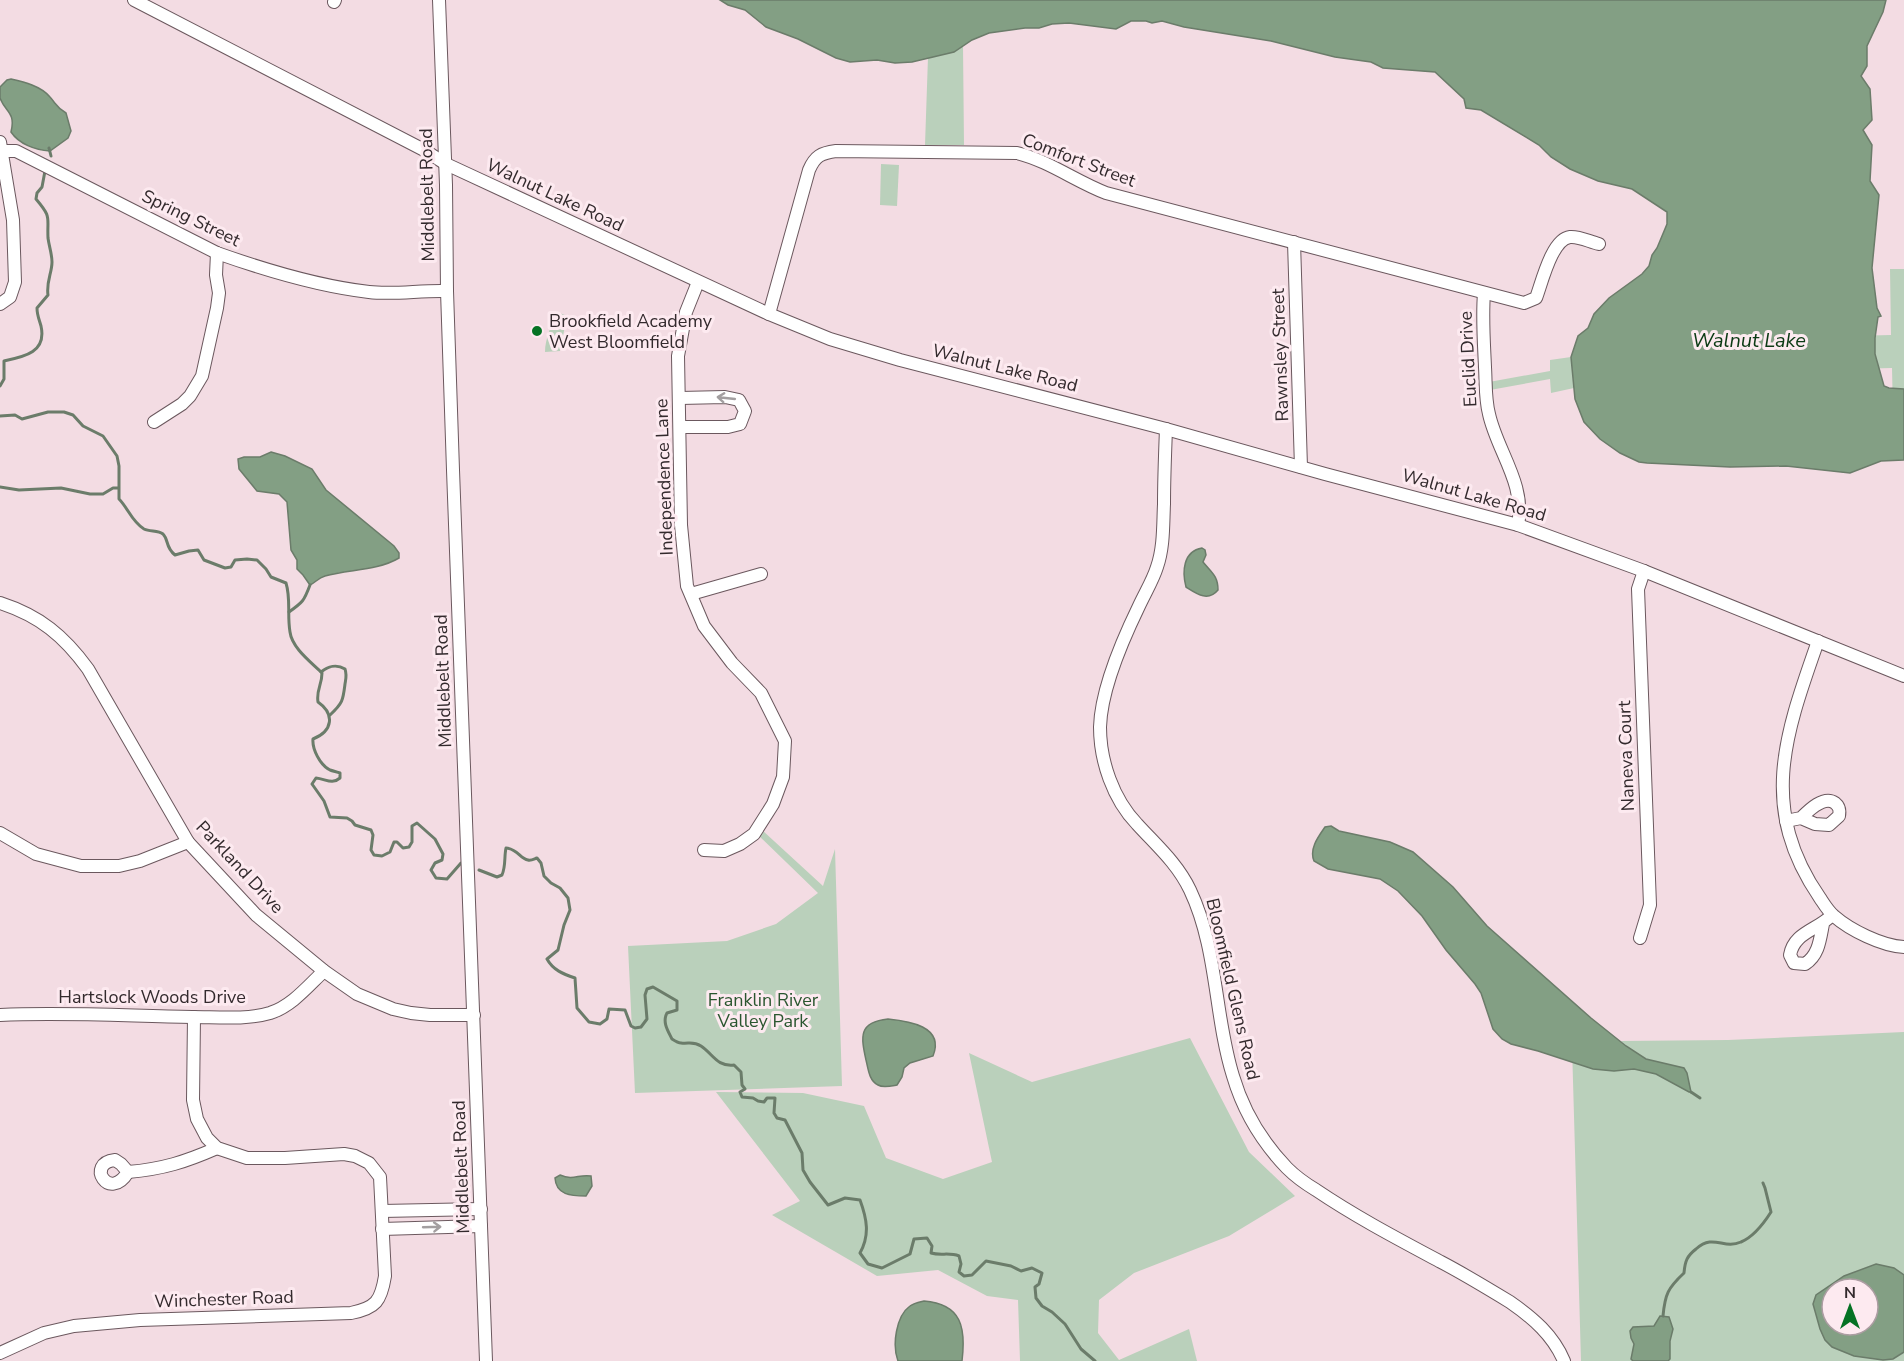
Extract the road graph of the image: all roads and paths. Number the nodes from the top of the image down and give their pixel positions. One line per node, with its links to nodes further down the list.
1 (134, 0): 4 (street, Walnut Lake Road)
2 (439, 0): 4 (street, Middlebelt Road)
3 (1, 147): 7 (street, Spring Street); 11 (street)
4 (446, 164): 8 (street, Walnut Lake Road); 9 (street, Middlebelt Road)
5 (1294, 242): 10 (street, Comfort Street); 12 (street, Comfort Street); 17 (street, Rawnsley Street)
6 (1599, 244): 10 (street, Comfort Street)
7 (217, 253): 9 (street, Spring Street); 14 (street)
8 (698, 282): 12 (street, Walnut Lake Road); 13 (street, Independence Lane)
9 (447, 291): 34 (street, Middlebelt Road)
10 (1484, 293): 18 (street, Euclid Drive)
11 (0, 304)
12 (769, 314): 16 (street, Walnut Lake Road)
13 (680, 398): 15 (street, Independence Lane); 15 (street, one-way to 13)
14 (154, 422)
15 (680, 427): 21 (street, Independence Lane)
16 (1166, 429): 17 (street, Walnut Lake Road); 43 (street, Bloomfield Glens Road)
17 (1302, 467): 18 (street, Walnut Lake Road)
18 (1518, 525): 19 (street, Walnut Lake Road)
19 (1644, 571): 23 (street, Walnut Lake Road); 30 (street, Naneva Court)
20 (761, 574): 21 (street)
21 (691, 594): 29 (street, Independence Lane)
22 (0, 603): 28 (street, Parkland Drive)
23 (1818, 641): 24 (street, Walnut Lake Road); 26 (street)
24 (1904, 676)
25 (1801, 818): 26 (street)
26 (1786, 821): 31 (street)
27 (0, 832): 28 (street)
28 (188, 842): 32 (street, Parkland Drive)
29 (704, 850)
30 (1640, 938)
31 (1904, 947)
32 (324, 971): 34 (street, Parkland Drive); 35 (street, Hartslock Woods Drive)
33 (0, 1015): 35 (street, Hartslock Woods Drive)
34 (474, 1015): 38 (street, Middlebelt Road)
35 (194, 1017): 36 (street)
36 (217, 1148): 37 (street); 39 (street, Winchester Road)
37 (128, 1172)
38 (481, 1209): 39 (street); 40 (street, Middlebelt Road)
39 (382, 1220): 40 (street, one-way to 40); 41 (street, Winchester Road)
40 (481, 1226): 42 (street, Middlebelt Road)
41 (0, 1353)
42 (486, 1361)
43 (1564, 1361)

